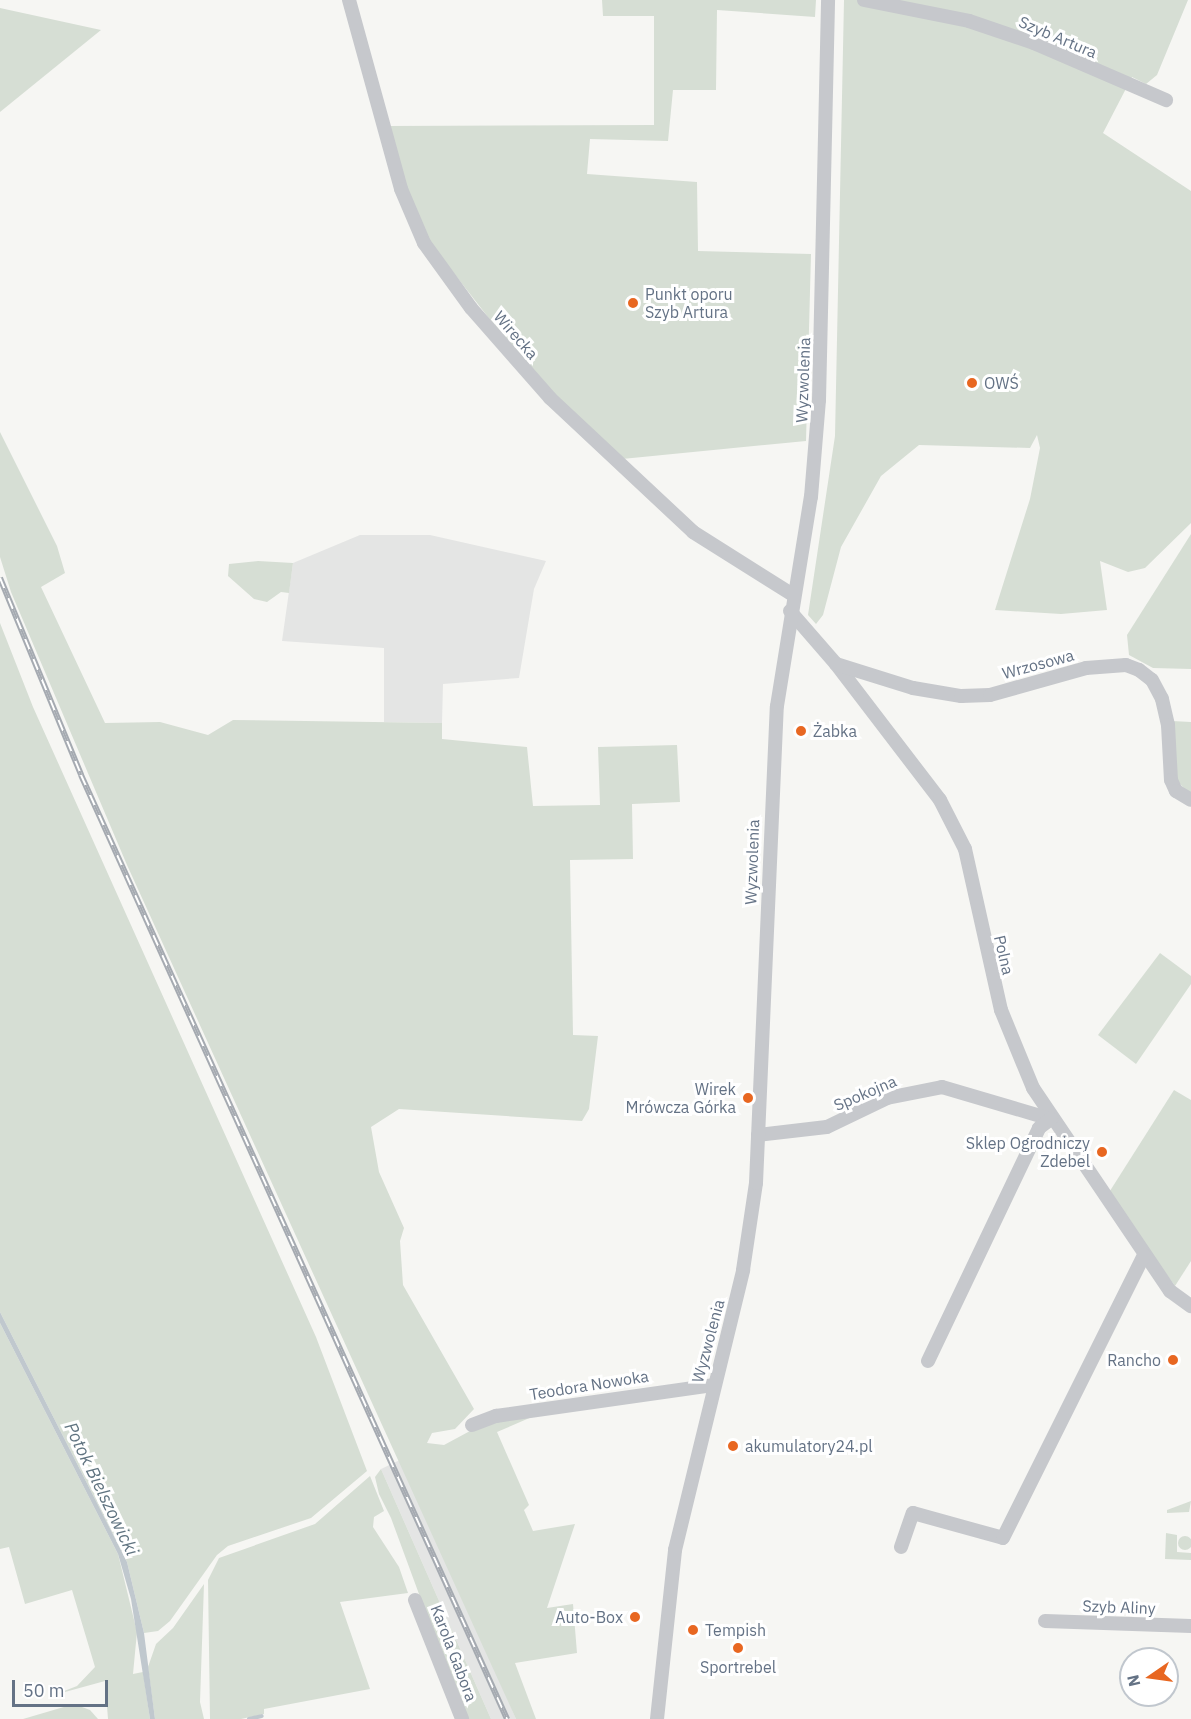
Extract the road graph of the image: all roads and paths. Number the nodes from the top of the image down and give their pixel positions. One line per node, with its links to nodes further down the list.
1 (349, 0): 5 (street, Wirecka)
2 (828, 0): 5 (street, Wyzwolenia)
3 (864, 0): 4 (street, Szyb Artura)
4 (1166, 100)
5 (793, 595): 6 (street, Wyzwolenia)
6 (790, 611): 7 (street, Polna); 10 (street, Wyzwolenia)
7 (836, 664): 8 (street, Wrzosowa); 9 (street, Polna)
8 (1191, 800)
9 (1051, 1119): 10 (street, Spokojna); 11 (street, Polna); 13 (street)
10 (758, 1135): 14 (street, Wyzwolenia)
11 (1144, 1255): 12 (street, Polna); 16 (street)
12 (1191, 1306)
13 (928, 1361)
14 (713, 1385): 15 (street, Teodora Nowoka); 21 (street, Wyzwolenia)
15 (472, 1425)
16 (901, 1546)
17 (415, 1600): 20 (street, Karola Gabora)
18 (1045, 1621): 19 (street, Szyb Aliny)
19 (1191, 1626)
20 (462, 1719)
21 (657, 1719)

